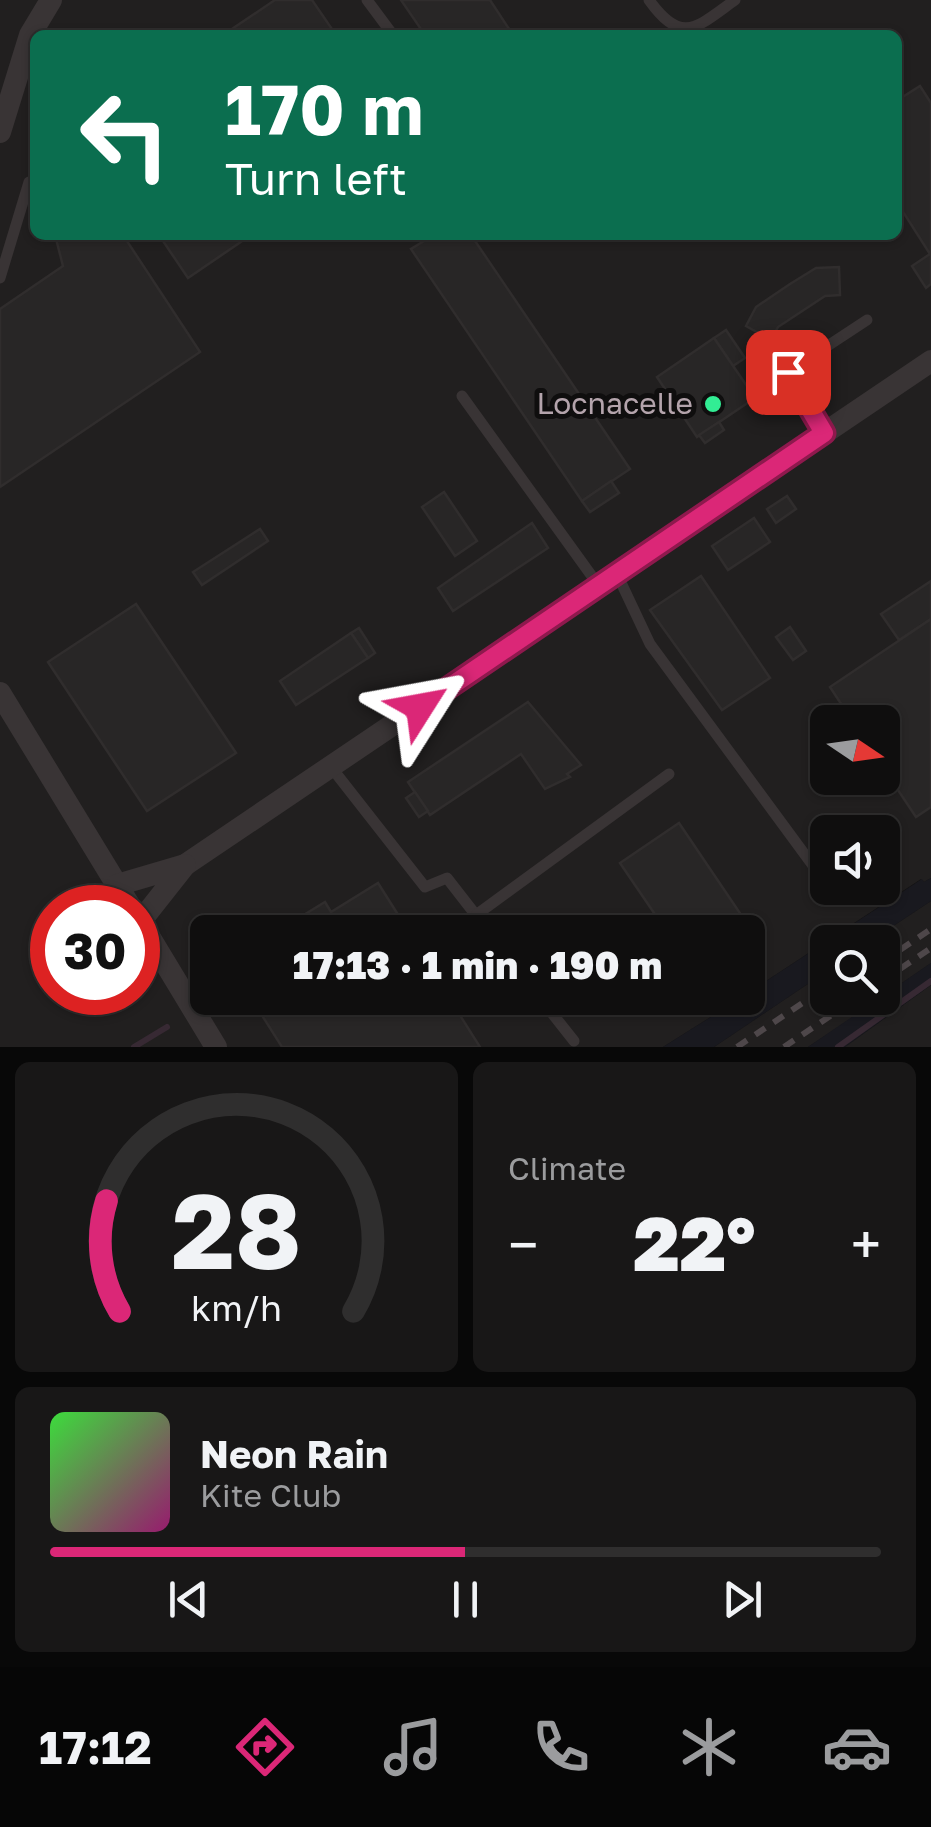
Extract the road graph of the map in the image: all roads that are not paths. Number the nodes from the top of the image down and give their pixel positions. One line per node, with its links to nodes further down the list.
1 (51, 0): 5 (street)
2 (367, 0): 6 (lane)
3 (649, 0): 4 (lane)
4 (735, 0)
5 (33, 30)
6 (389, 30)
7 (30, 35): 8 (street)
8 (0, 132)
9 (28, 182): 10 (lane)
10 (1, 271)
11 (868, 320): 14 (lane)
12 (931, 361): 14 (street)
13 (462, 396): 15 (lane)
14 (824, 433): 15 (street)
15 (608, 580): 17 (street); 19 (lane)
16 (0, 693): 21 (street)
17 (331, 767): 20 (street); 23 (lane)
18 (669, 774): 23 (lane)
19 (810, 862)
20 (185, 865): 21 (street); 22 (street)
21 (117, 884)
22 (160, 891)
23 (476, 915)
24 (160, 955): 27 (street)
25 (553, 1015): 26 (lane)
26 (574, 1041)
27 (216, 1047)

